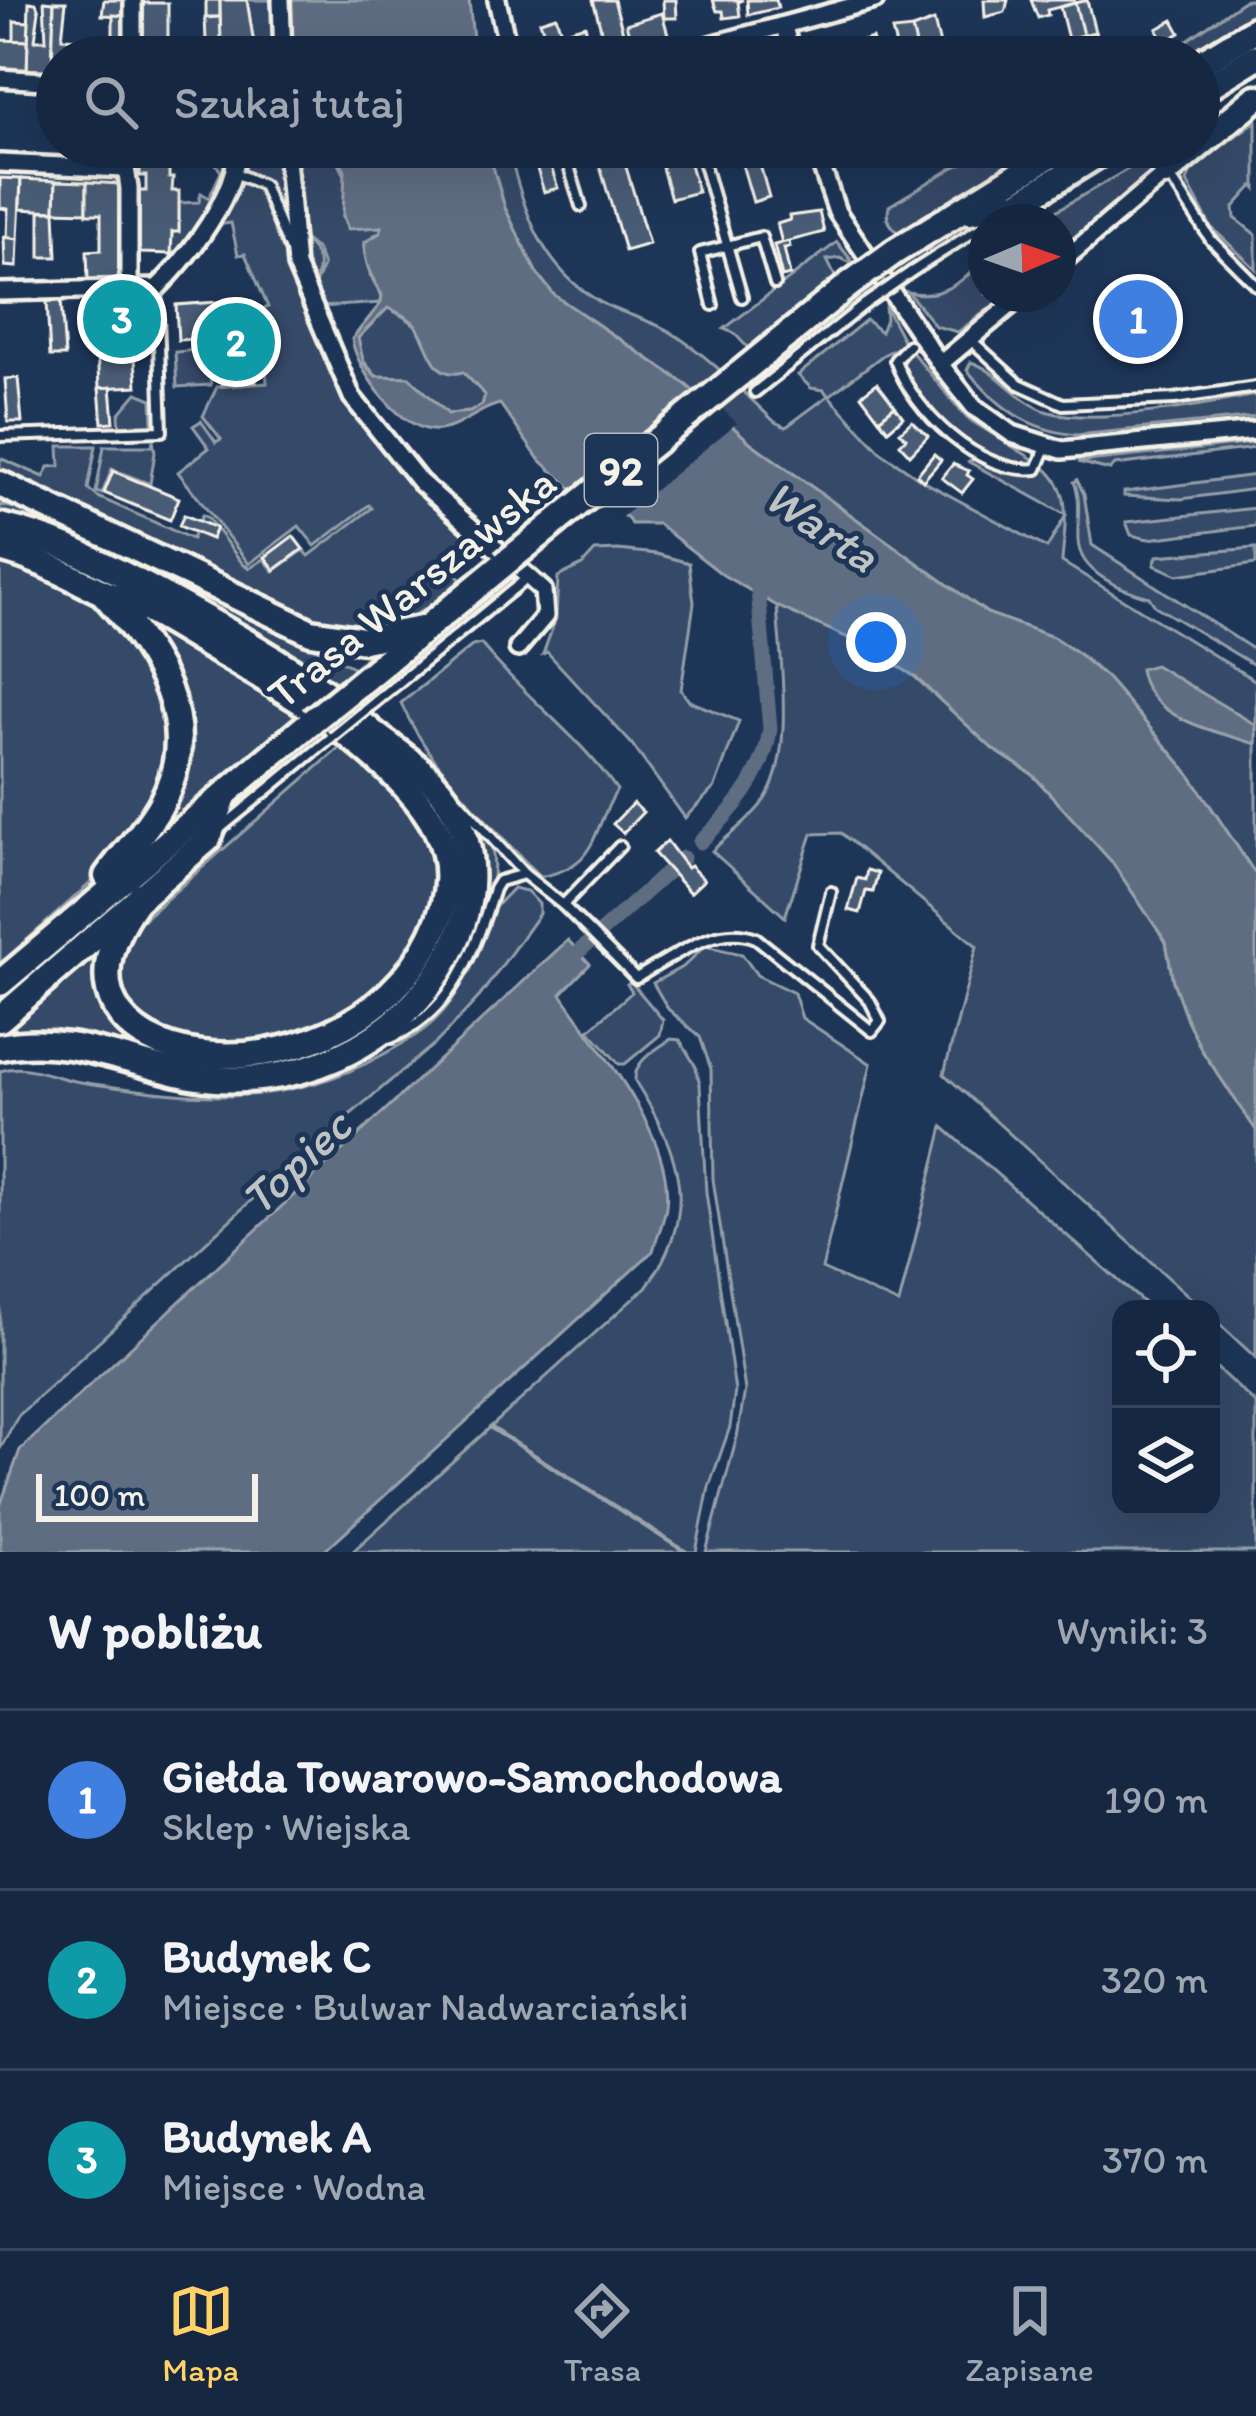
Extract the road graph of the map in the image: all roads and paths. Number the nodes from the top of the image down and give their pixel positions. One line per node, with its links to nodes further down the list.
1 (133, 0): 7 (street)
2 (281, 0): 8 (street)
3 (497, 0): 9 (street)
4 (875, 0): 5 (street)
5 (784, 26): 10 (street); 11 (street)
6 (1256, 28): 12 (main road)
7 (133, 36)
8 (283, 36)
9 (505, 36)
10 (746, 36)
11 (787, 36)
12 (1220, 51)
13 (1256, 58): 15 (main road)
14 (0, 78): 16 (street)
15 (1220, 79)
16 (36, 81)
17 (1256, 98): 18 (main road)
18 (1220, 128)
19 (0, 163): 20 (street)
20 (36, 165)
21 (103, 168): 30 (street)
22 (236, 168): 32 (street)
23 (288, 168): 40 (street)
24 (569, 168): 35 (lane)
25 (705, 168): 38 (lane)
26 (822, 168): 51 (street)
27 (1040, 168): 33 (main road, Trasa Warszawska / 92)
28 (1065, 168): 33 (main road, Trasa Warszawska / 92)
29 (1171, 168): 31 (main road)
30 (124, 169): 44 (street)
31 (1166, 172): 39 (street); 42 (lane)
32 (236, 173): 40 (lane); 43 (street)
33 (1013, 192): 34 (main road); 37 (main road, Trasa Warszawska / 92)
34 (1001, 204)
35 (581, 206)
36 (968, 222): 37 (main road)
37 (964, 223): 61 (main road, Trasa Warszawska / 92, bridge)
38 (728, 245): 41 (lane); 46 (lane); 47 (lane)
39 (1076, 250)
40 (296, 266): 65 (street)
41 (775, 284)
42 (1256, 285)
43 (157, 288): 44 (street); 54 (lane)
44 (129, 290): 45 (street)
45 (0, 292)
46 (742, 296)
47 (713, 305)
48 (1002, 312): 49 (street)
49 (970, 339): 51 (street); 52 (lane)
50 (909, 344): 55 (lane)
51 (940, 364): 55 (street)
52 (1256, 387)
53 (1256, 431): 55 (street)
54 (0, 436)
55 (1047, 445)
56 (0, 484): 58 (main road)
57 (0, 500): 58 (main road)
58 (75, 519): 64 (main road)
59 (0, 526): 63 (main road)
60 (0, 549): 62 (main road)
61 (513, 573): 64 (main road, Trasa Warszawska / 92); 66 (lane, Trasa Warszawska / 92)
62 (102, 592): 63 (main road); 74 (main road)
63 (180, 617): 67 (main road); 77 (main road)
64 (426, 628): 66 (main road, Trasa Warszawska / 92)
65 (518, 648)
66 (366, 693): 68 (main road, Trasa Warszawska / 92, bridge)
67 (445, 795): 70 (lane); 78 (main road)
68 (217, 815): 72 (main road, Trasa Warszawska / 92); 74 (main road, Trasa Warszawska / 92)
69 (620, 846): 73 (lane)
70 (524, 874): 73 (lane); 78 (lane)
71 (831, 892): 73 (lane)
72 (141, 895): 76 (main road, Trasa Warszawska / 92); 77 (main road)
73 (563, 905)
74 (86, 908): 75 (main road, Trasa Warszawska / 92)
75 (0, 983)
76 (0, 1019)
77 (138, 1034): 80 (lane)
78 (361, 1046): 80 (main road)
79 (0, 1047): 80 (main road)
80 (146, 1065)

